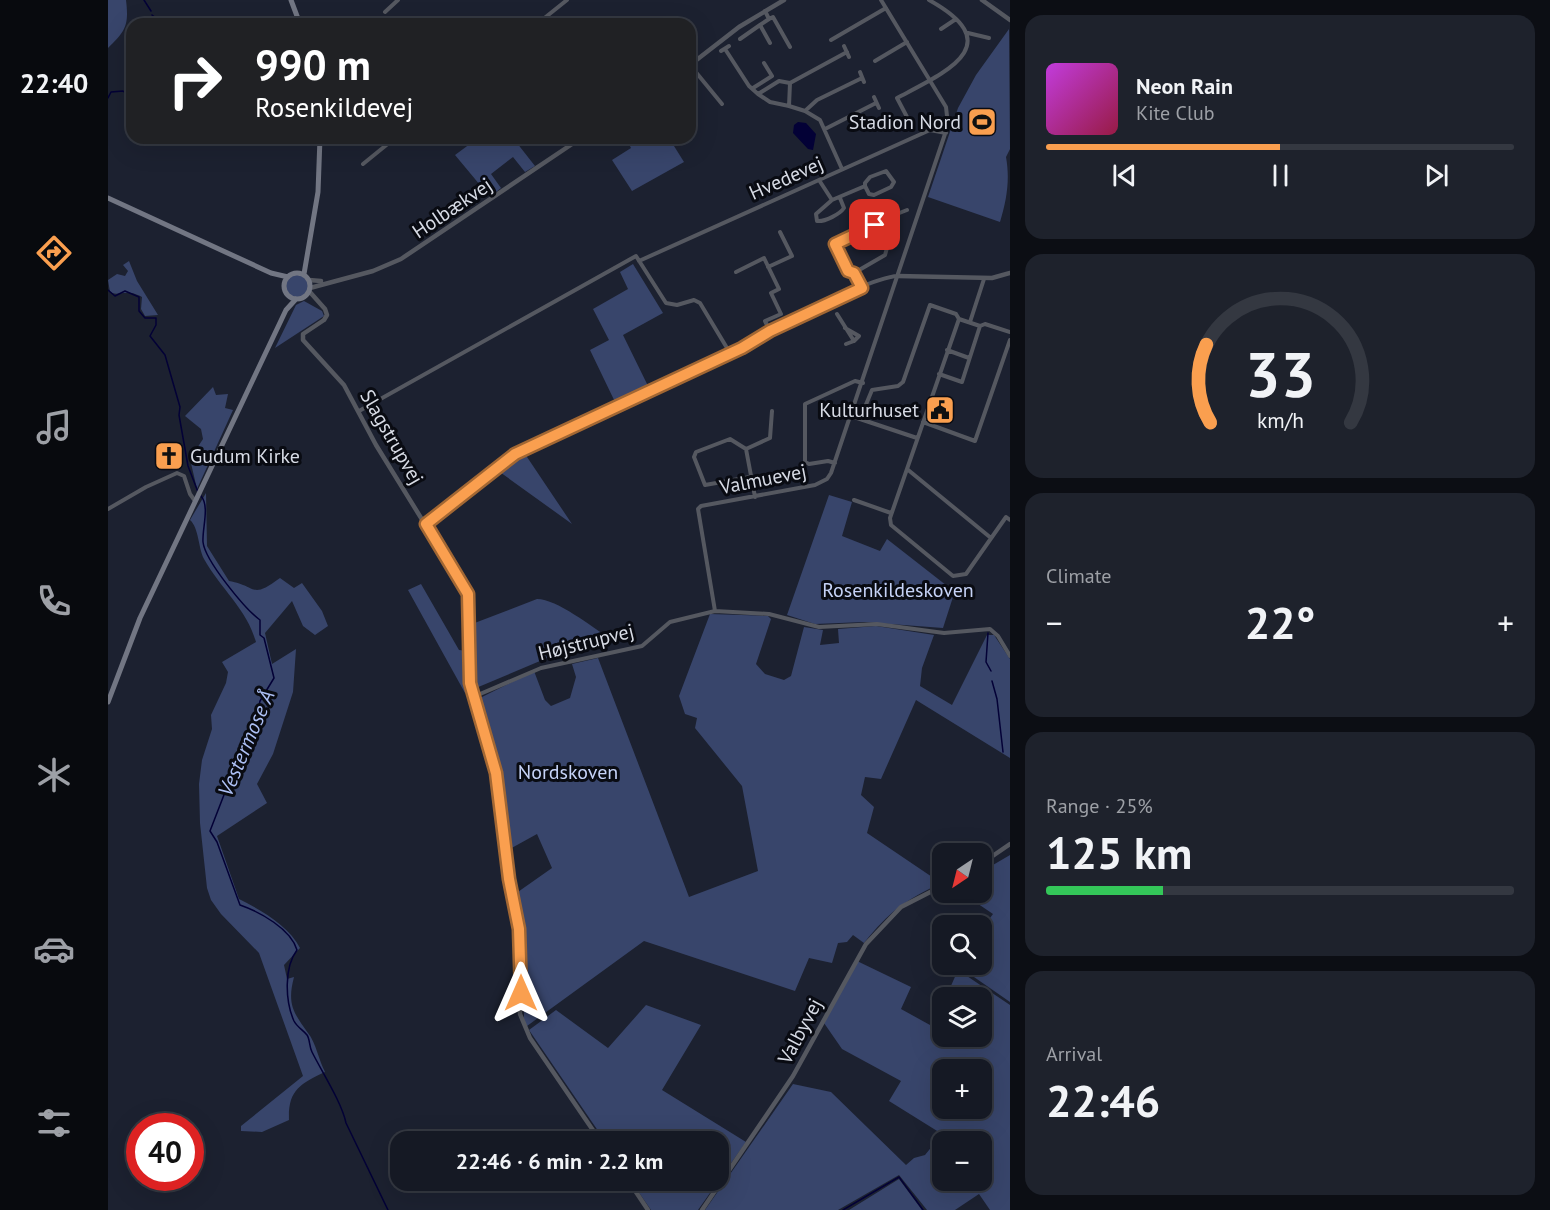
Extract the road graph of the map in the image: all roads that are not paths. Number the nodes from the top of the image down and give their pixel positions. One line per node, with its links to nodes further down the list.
1 (291, 0): 11 (main road)
2 (398, 0): 10 (street)
3 (567, 0): 12 (street)
4 (783, 0): 9 (street)
5 (883, 0): 8 (street, Valmuevej)
6 (928, 0): 14 (street)
7 (982, 0): 15 (street)
8 (886, 8): 21 (street); 22 (street, Valmuevej)
9 (765, 11): 13 (street); 27 (street)
10 (385, 12)
11 (298, 18)
12 (544, 18)
13 (769, 19): 16 (street); 25 (street)
14 (956, 19): 17 (street); 18 (street)
15 (1010, 20)
16 (760, 26): 20 (street); 23 (street)
17 (941, 29)
18 (968, 33): 19 (street); 32 (street)
19 (989, 38)
20 (740, 39)
21 (831, 40)
22 (906, 42): 28 (street); 32 (street, Valmuevej)
23 (770, 43)
24 (844, 46): 33 (street)
25 (790, 47)
26 (725, 49): 34 (street)
27 (696, 61)
28 (875, 61)
29 (764, 63): 34 (street)
30 (696, 72): 36 (street)
31 (860, 72): 39 (street)
32 (930, 81): 40 (street); 42 (street, Valmuevej)
33 (790, 83): 35 (street); 37 (street)
34 (753, 88): 35 (street)
35 (758, 94): 37 (street)
36 (722, 104)
37 (789, 106): 39 (street)
38 (879, 108): 41 (street)
39 (805, 111): 41 (street)
40 (907, 117)
41 (825, 129): 47 (street)
42 (946, 133): 47 (street, Hvedevej); 63 (street, Valmuevej)
43 (320, 144): 60 (main road)
44 (388, 144): 46 (street)
45 (572, 144): 67 (street, Holbækvej)
46 (363, 164)
47 (842, 169): 48 (street, Hvedevej)
48 (819, 180): 52 (street); 56 (street, Hvedevej)
49 (865, 186): 49 (street); 51 (street)
50 (108, 198): 59 (main road)
51 (840, 198): 52 (street); 52 (street)
52 (832, 200)
53 (907, 210): 54 (street)
54 (891, 218): 61 (street); 61 (street)
55 (780, 232): 57 (street)
56 (639, 261): 83 (street); 87 (street)
57 (768, 267): 58 (street); 78 (street)
58 (736, 272)
59 (271, 273): 64 (main road); 68 (main road)
60 (301, 273): 64 (main road); 66 (main road)
61 (854, 273): 69 (street)
62 (1010, 273): 65 (street)
63 (898, 276): 65 (street); 69 (street); 86 (street, Valmuevej)
64 (288, 277): 68 (main road)
65 (984, 279): 76 (street)
66 (309, 280): 67 (street, Holbækvej); 70 (main road)
67 (330, 281): 70 (street, Holbækvej)
68 (284, 283): 71 (main road)
69 (862, 288): 78 (street)
70 (308, 292): 72 (main road); 87 (street, Slagstrupvej)
71 (289, 296): 72 (main road); 73 (main road)
72 (296, 298): 73 (main road)
73 (286, 310): 97 (main road)
74 (837, 314): 81 (street)
75 (959, 319): 76 (street); 82 (street); 90 (street)
76 (970, 322): 77 (street)
77 (980, 326): 79 (street); 84 (street)
78 (770, 331): 83 (street)
79 (1010, 332)
80 (1010, 340): 91 (street)
81 (846, 344)
82 (948, 350): 84 (street); 85 (street)
83 (730, 353): 103 (street)
84 (970, 358): 85 (street)
85 (939, 374): 91 (street)
86 (863, 383): 89 (street, Valmuevej); 94 (street)
87 (359, 411): 103 (street, Slagstrupvej)
88 (772, 411): 93 (street)
89 (851, 416): 90 (street); 94 (street, Valmuevej)
90 (860, 419): 92 (street)
91 (923, 422): 92 (street)
92 (917, 438): 95 (street)
93 (746, 449): 96 (street); 96 (street)
94 (835, 464): 98 (street, Valmuevej)
95 (907, 469): 101 (street); 104 (street)
96 (750, 477): 98 (street)
97 (198, 496): 100 (street); 108 (main road)
98 (755, 497): 105 (street, Valmuevej)
99 (854, 500): 101 (street)
100 (108, 509)
101 (891, 513): 104 (street)
102 (1010, 520): 104 (street)
103 (426, 524): 107 (street, Slagstrupvej)
104 (991, 538)
105 (715, 611): 106 (street, Højstrupvej); 107 (street, Højstrupvej)
106 (1010, 656)
107 (472, 697): 112 (street, Slagstrupvej)
108 (108, 702)
109 (1010, 844): 110 (street)
110 (992, 856)
111 (932, 891): 115 (street, Valbyvej)
112 (593, 1131)
113 (635, 1191): 114 (street)
114 (648, 1210)
115 (702, 1210)

